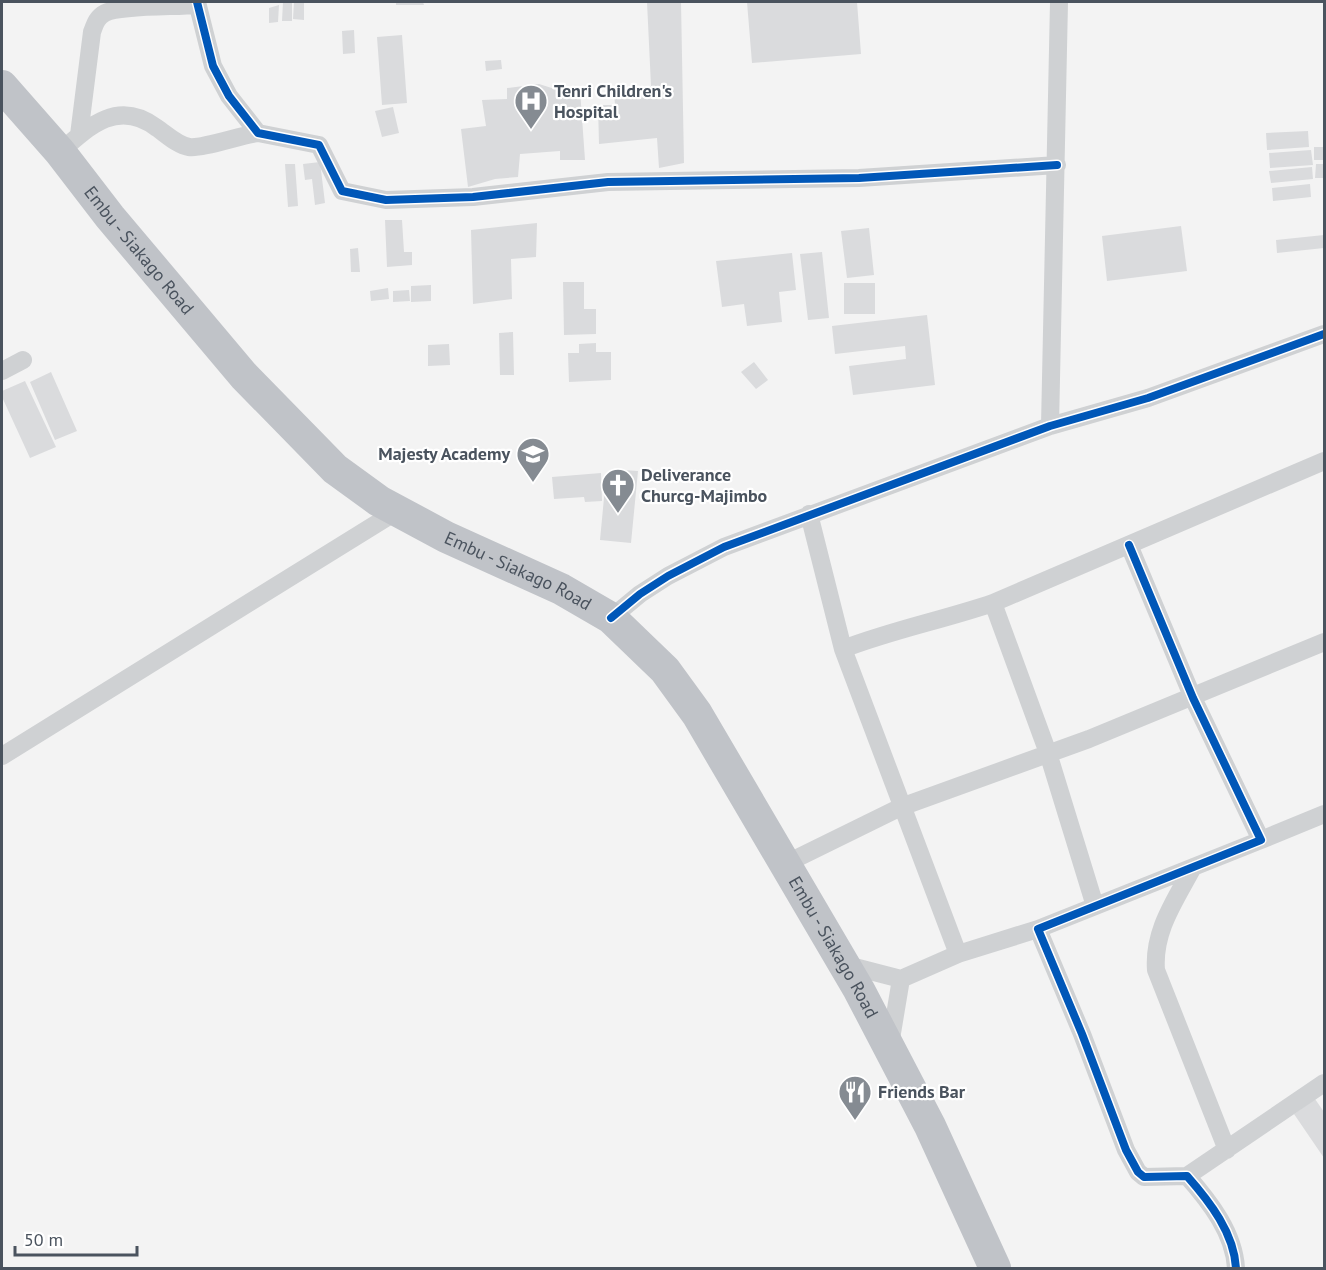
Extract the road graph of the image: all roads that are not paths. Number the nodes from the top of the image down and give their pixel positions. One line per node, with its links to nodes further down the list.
1 (1059, 2): 6 (street)
2 (197, 3): 4 (street); 5 (street)
3 (2, 86): 5 (highway, Embu - Siakago Road)
4 (258, 133): 5 (street); 6 (street)
5 (70, 143): 12 (highway, Embu - Siakago Road)
6 (1057, 165): 10 (street)
7 (1324, 334): 10 (street)
8 (23, 360): 9 (street)
9 (2, 371)
10 (1050, 426): 13 (street)
11 (1324, 461): 14 (street)
12 (397, 511): 16 (highway, Embu - Siakago Road); 21 (street)
13 (809, 514): 16 (street); 18 (street)
14 (1129, 545): 15 (street); 19 (street)
15 (993, 603): 18 (street); 20 (street)
16 (611, 618): 25 (highway, Embu - Siakago Road)
17 (1324, 642): 19 (street)
18 (843, 649): 22 (street)
19 (1193, 698): 20 (street); 24 (street)
20 (1048, 753): 22 (street); 27 (street)
21 (2, 756)
22 (901, 807): 25 (street); 29 (street)
23 (1324, 814): 24 (street)
24 (1261, 840): 26 (street)
25 (785, 864): 30 (highway, Embu - Siakago Road)
26 (1193, 867): 27 (street); 34 (street)
27 (1095, 906): 28 (street)
28 (1038, 929): 29 (street); 35 (street)
29 (958, 954): 31 (street)
30 (843, 964): 31 (street); 32 (highway, Embu - Siakago Road)
31 (901, 979): 32 (street)
32 (890, 1046): 36 (highway, Embu - Siakago Road)
33 (1324, 1083): 34 (street)
34 (1227, 1150): 35 (street)
35 (1187, 1176): 37 (street)
36 (994, 1269)
37 (1236, 1269)

